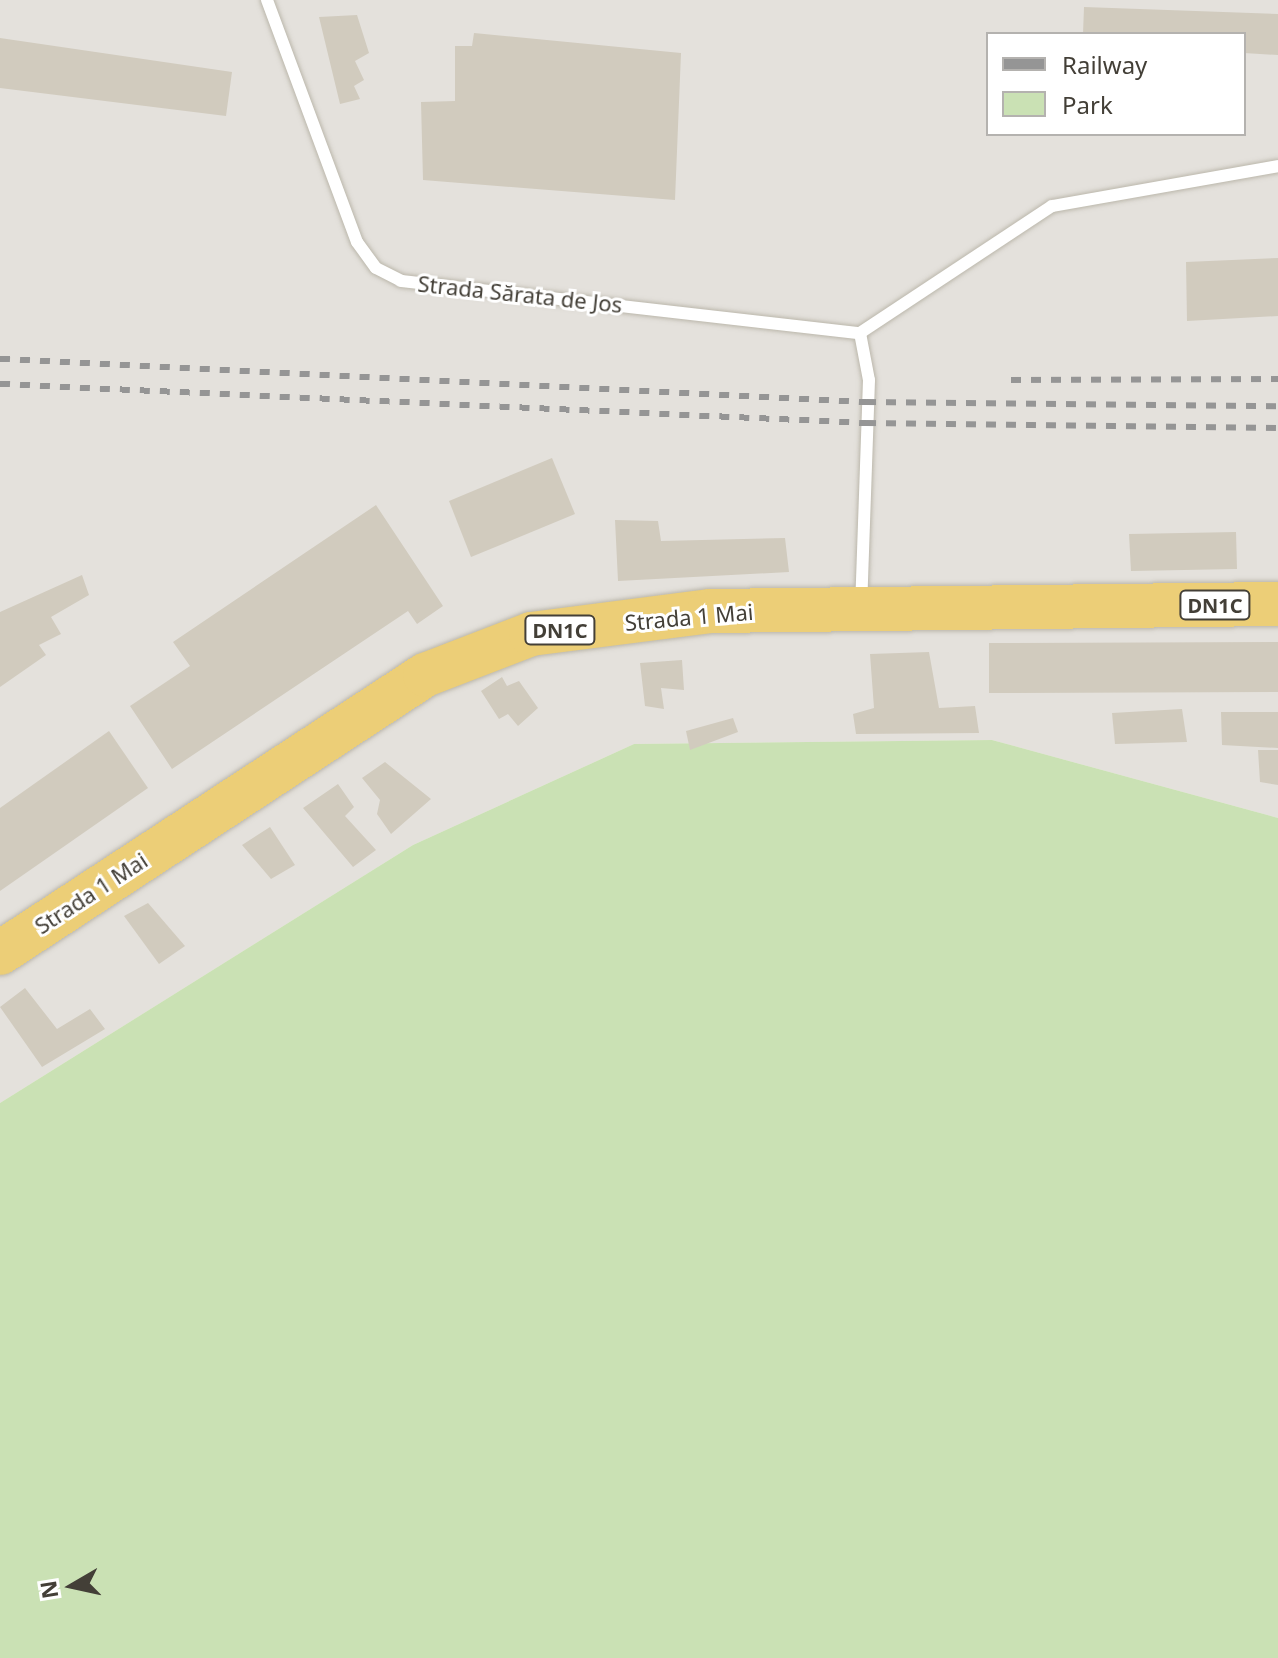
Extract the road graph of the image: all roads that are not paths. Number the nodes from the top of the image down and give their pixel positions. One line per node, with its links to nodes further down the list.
1 (267, 0): 3 (lane, Strada Sărata de Jos)
2 (1278, 166): 3 (lane)
3 (860, 333): 5 (lane)
4 (1278, 604): 5 (highway, Strada 1 Mai / DN1C)
5 (861, 609): 6 (highway, Strada 1 Mai / DN1C)
6 (0, 953)

